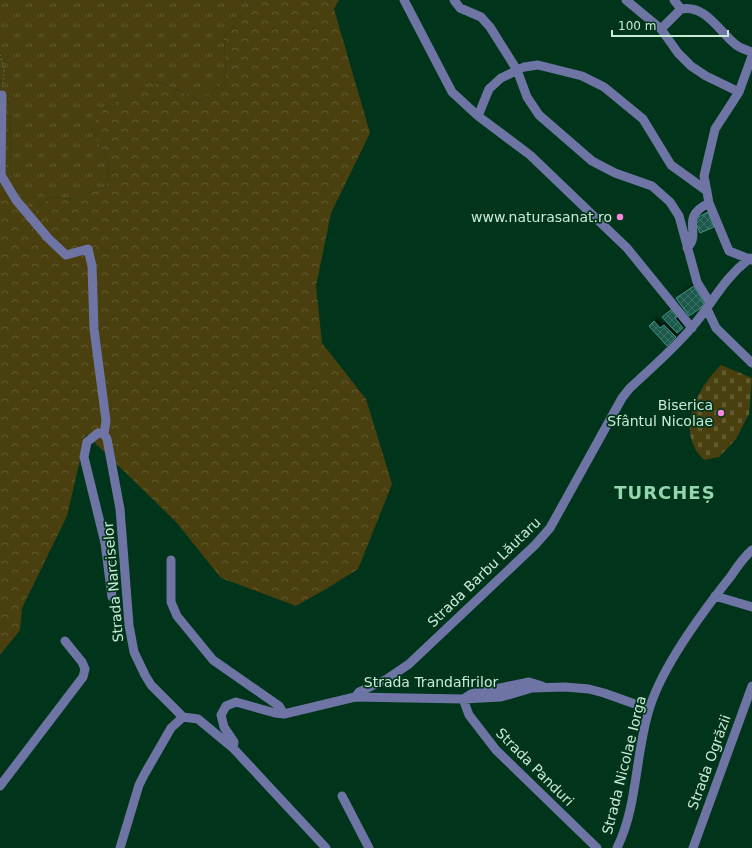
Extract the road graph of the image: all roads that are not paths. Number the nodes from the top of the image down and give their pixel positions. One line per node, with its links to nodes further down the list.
1 (404, 0): 12 (street)
2 (454, 0): 9 (street)
3 (626, 0): 6 (street)
4 (674, 0): 5 (street)
5 (681, 9): 6 (street); 7 (street)
6 (661, 29): 10 (street)
7 (752, 52)
8 (752, 56): 10 (street)
9 (517, 70): 12 (street); 13 (street); 15 (street)
10 (739, 92): 13 (street)
11 (2, 95): 20 (street)
12 (478, 116): 18 (street)
13 (707, 190): 14 (street)
14 (709, 203): 15 (street); 16 (street)
15 (688, 248): 17 (street)
16 (751, 259): 17 (street, Strada Barbu Lăutaru)
17 (709, 306): 18 (street, Strada Barbu Lăutaru); 19 (street)
18 (692, 328): 28 (street, Strada Barbu Lăutaru)
19 (752, 363)
20 (104, 434): 24 (street, Strada Narciselor); 32 (street, Strada Narciselor)
21 (752, 550): 23 (street, Strada Nicolae Iorga)
22 (171, 560): 31 (street)
23 (715, 596): 25 (street); 30 (street, Strada Nicolae Iorga)
24 (112, 597)
25 (752, 606)
26 (65, 641): 34 (street)
27 (752, 686): 41 (street, Strada Ogrăzii)
28 (355, 697): 29 (street, Strada Trandafirilor); 31 (street, Strada Trandafirilor)
29 (463, 699): 30 (street, Strada Trandafirilor); 39 (street, Strada Panduri)
30 (649, 709): 40 (street, Strada Nicolae Iorga)
31 (284, 714): 33 (street, Strada Trandafirilor)
32 (183, 717): 33 (street, Strada Narciselor); 36 (street)
33 (233, 748): 37 (street, Strada Narciselor)
34 (0, 786)
35 (342, 796): 38 (street)
36 (120, 848)
37 (326, 848)
38 (369, 848)
39 (597, 848)
40 (617, 848)
41 (693, 848)

